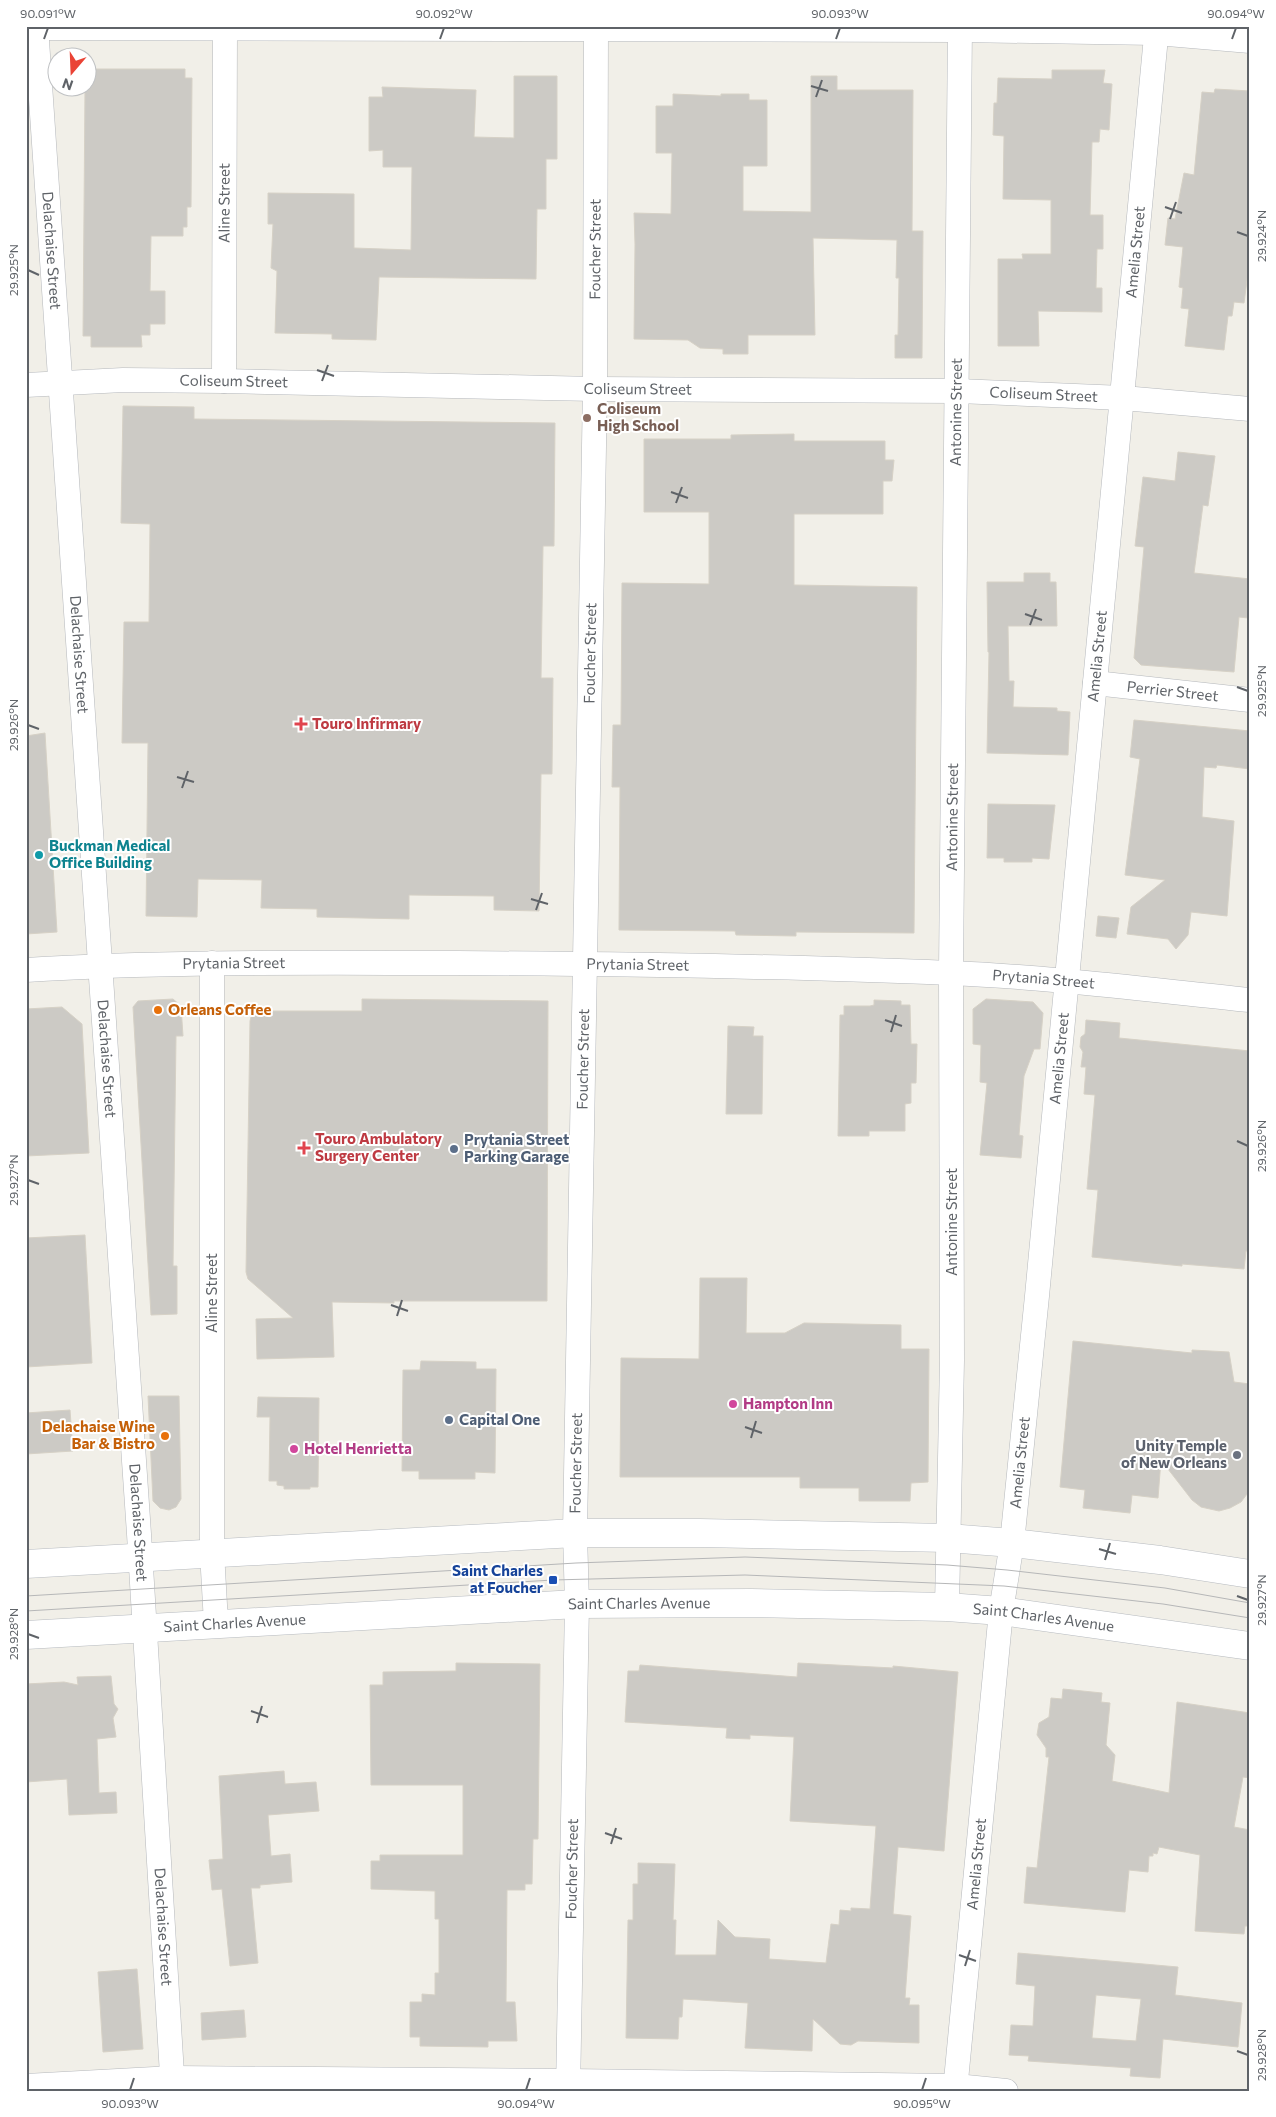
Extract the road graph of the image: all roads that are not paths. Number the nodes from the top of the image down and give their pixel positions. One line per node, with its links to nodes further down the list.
1 (33, 27): 2 (street); 8 (street, Delachaise Street)
2 (225, 27): 3 (street); 7 (street, Aline Street)
3 (596, 28): 4 (street); 10 (street, Foucher Street)
4 (960, 28): 5 (street); 11 (street, Antonine Street)
5 (1156, 30): 6 (street); 12 (street, Amelia Street)
6 (1250, 41)
7 (224, 381): 8 (street, Coliseum Street); 10 (street, Coliseum Street)
8 (62, 382): 9 (street, Coliseum Street); 18 (street, Delachaise Street)
9 (26, 385)
10 (596, 389): 11 (street, Coliseum Street); 17 (street, Foucher Street)
11 (958, 391): 12 (street, Coliseum Street); 20 (street, Antonine Street)
12 (1123, 398): 13 (street, Coliseum Street); 14 (street, Amelia Street)
13 (1250, 409)
14 (1094, 683): 15 (street, Perrier Street); 21 (street, Amelia Street)
15 (1250, 700)
16 (212, 963): 17 (street, Prytania Street); 18 (street, Prytania Street); 26 (street, Aline Street)
17 (584, 964): 20 (street, Prytania Street); 23 (street, Foucher Street)
18 (100, 966): 19 (street, Prytania Street); 27 (street, Delachaise Street)
19 (26, 970)
20 (951, 973): 21 (street, Prytania Street); 24 (street, Antonine Street)
21 (1067, 981): 22 (street, Prytania Street); 25 (street, Amelia Street)
22 (1250, 1000)
23 (575, 1533): 24 (main road); 26 (main road); 30 (street, Foucher Street)
24 (948, 1538): 25 (main road); 31 (street, Antonine Street)
25 (1012, 1543): 29 (main road); 32 (street, Amelia Street)
26 (212, 1552): 27 (main road); 33 (street, Aline Street)
27 (140, 1557): 28 (main road); 34 (street, Delachaise Street)
28 (26, 1564)
29 (1250, 1574)
30 (577, 1604): 31 (main road, Saint Charles Avenue); 33 (main road, Saint Charles Avenue); 39 (street, Foucher Street)
31 (947, 1607): 32 (main road, Saint Charles Avenue)
32 (1001, 1611): 36 (main road, Saint Charles Avenue); 40 (street, Amelia Street)
33 (216, 1623): 34 (main road, Saint Charles Avenue)
34 (144, 1628): 35 (main road, Saint Charles Avenue); 37 (street, Delachaise Street)
35 (26, 1635)
36 (1250, 1646)
37 (173, 2084): 38 (street); 39 (street)
38 (26, 2086)
39 (568, 2086): 40 (street)
40 (955, 2088): 41 (street)
41 (1006, 2091)

